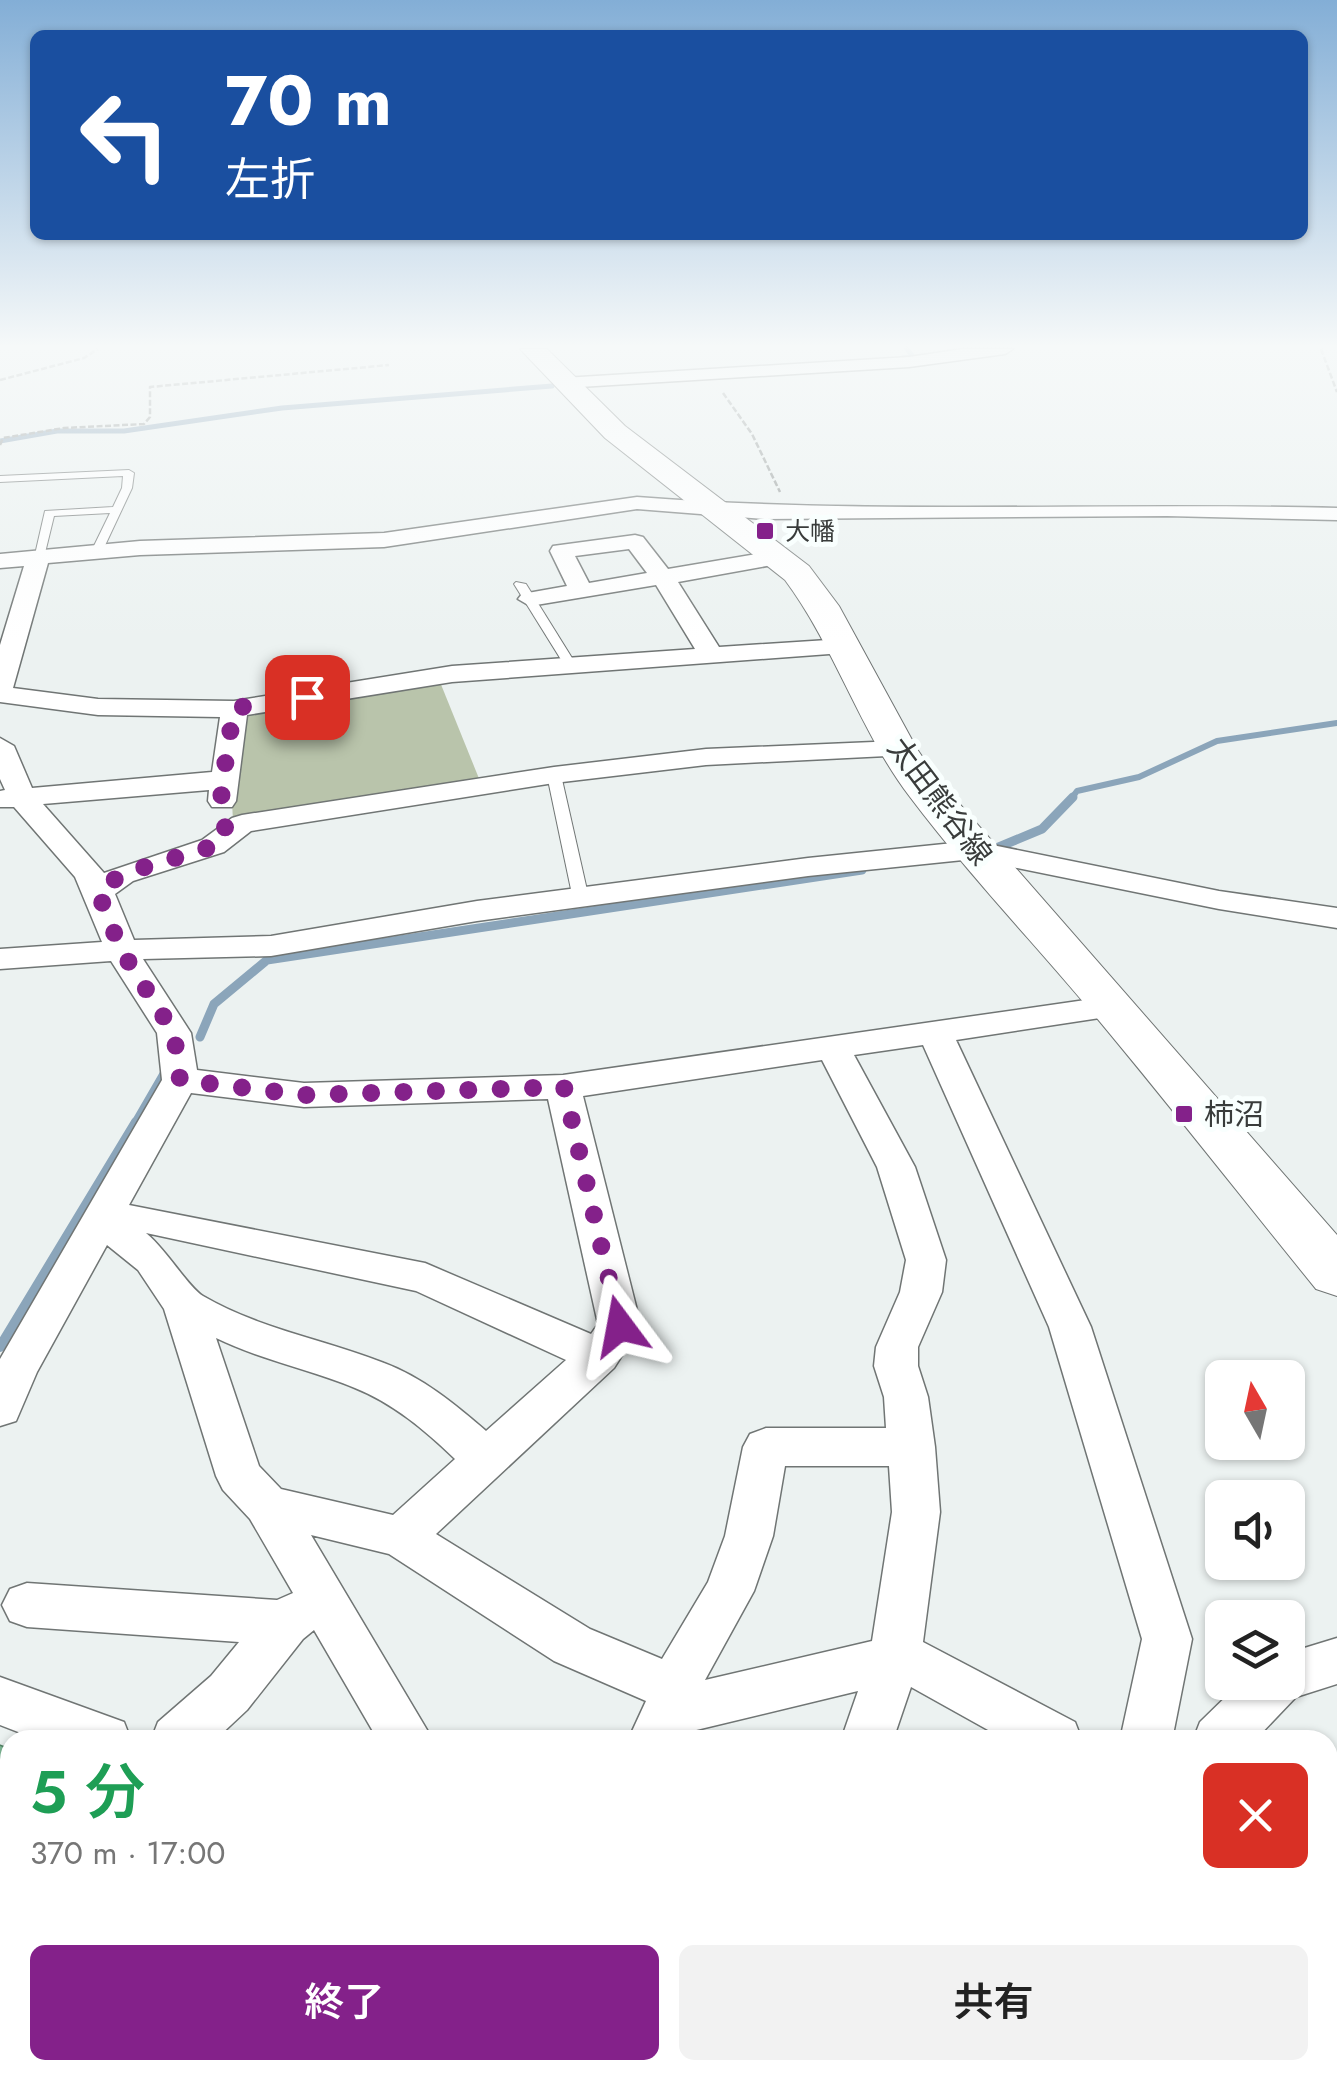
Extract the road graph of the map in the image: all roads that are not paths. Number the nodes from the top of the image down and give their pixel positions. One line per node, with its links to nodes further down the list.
1 (635, 446): 4 (main road, 太田熊谷線)
2 (0, 479): 3 (lane)
3 (116, 510): 6 (lane); 8 (lane)
4 (720, 510): 5 (street); 6 (street); 7 (main road, 太田熊谷線)
5 (1337, 514)
6 (96, 552): 8 (street)
7 (781, 557): 10 (street); 13 (main road, 太田熊谷線)
8 (38, 558): 9 (street); 16 (street)
9 (0, 561)
10 (660, 578): 11 (street); 11 (street); 14 (street)
11 (581, 591): 12 (street)
12 (525, 592): 15 (lane)
13 (843, 646): 14 (street); 19 (main road, 太田熊谷線)
14 (710, 656): 15 (street)
15 (571, 666): 17 (street)
16 (0, 691): 17 (street)
17 (234, 708): 21 (street)
18 (0, 746): 22 (street)
19 (898, 749): 20 (street); 24 (main road, 太田熊谷線)
20 (554, 775): 23 (street); 26 (lane)
21 (222, 780): 22 (street); 23 (street)
22 (12, 799): 25 (street)
23 (226, 836): 25 (street)
24 (973, 850): 26 (street); 27 (street); 30 (main road, 太田熊谷線)
25 (98, 892): 28 (street)
26 (581, 899): 28 (street)
27 (1337, 918)
28 (121, 950): 29 (street); 33 (street)
29 (0, 959)
30 (1114, 1006): 31 (street); 36 (main road, 太田熊谷線)
31 (935, 1033): 32 (street); 57 (street)
32 (834, 1048): 34 (street); 40 (street)
33 (180, 1080): 34 (street); 35 (street)
34 (564, 1087): 38 (street)
35 (101, 1218): 37 (street); 38 (street); 39 (street)
36 (1337, 1274)
37 (184, 1305): 41 (street); 42 (street)
38 (599, 1356): 41 (street)
39 (0, 1408)
40 (912, 1446): 46 (street); 51 (street)
41 (486, 1459): 43 (street)
42 (266, 1504): 43 (street); 45 (street)
43 (401, 1537): 51 (street)
44 (27, 1605): 45 (street)
45 (303, 1609): 53 (street); 54 (street)
46 (895, 1660): 51 (street); 55 (street); 56 (street)
47 (1337, 1661): 48 (street)
48 (1305, 1671)
49 (0, 1700): 52 (street)
50 (1259, 1700): 58 (street)
51 (666, 1713)
52 (79, 1730)
53 (188, 1730)
54 (399, 1730)
55 (870, 1730)
56 (1038, 1730)
57 (1148, 1730)
58 (1229, 1730)

